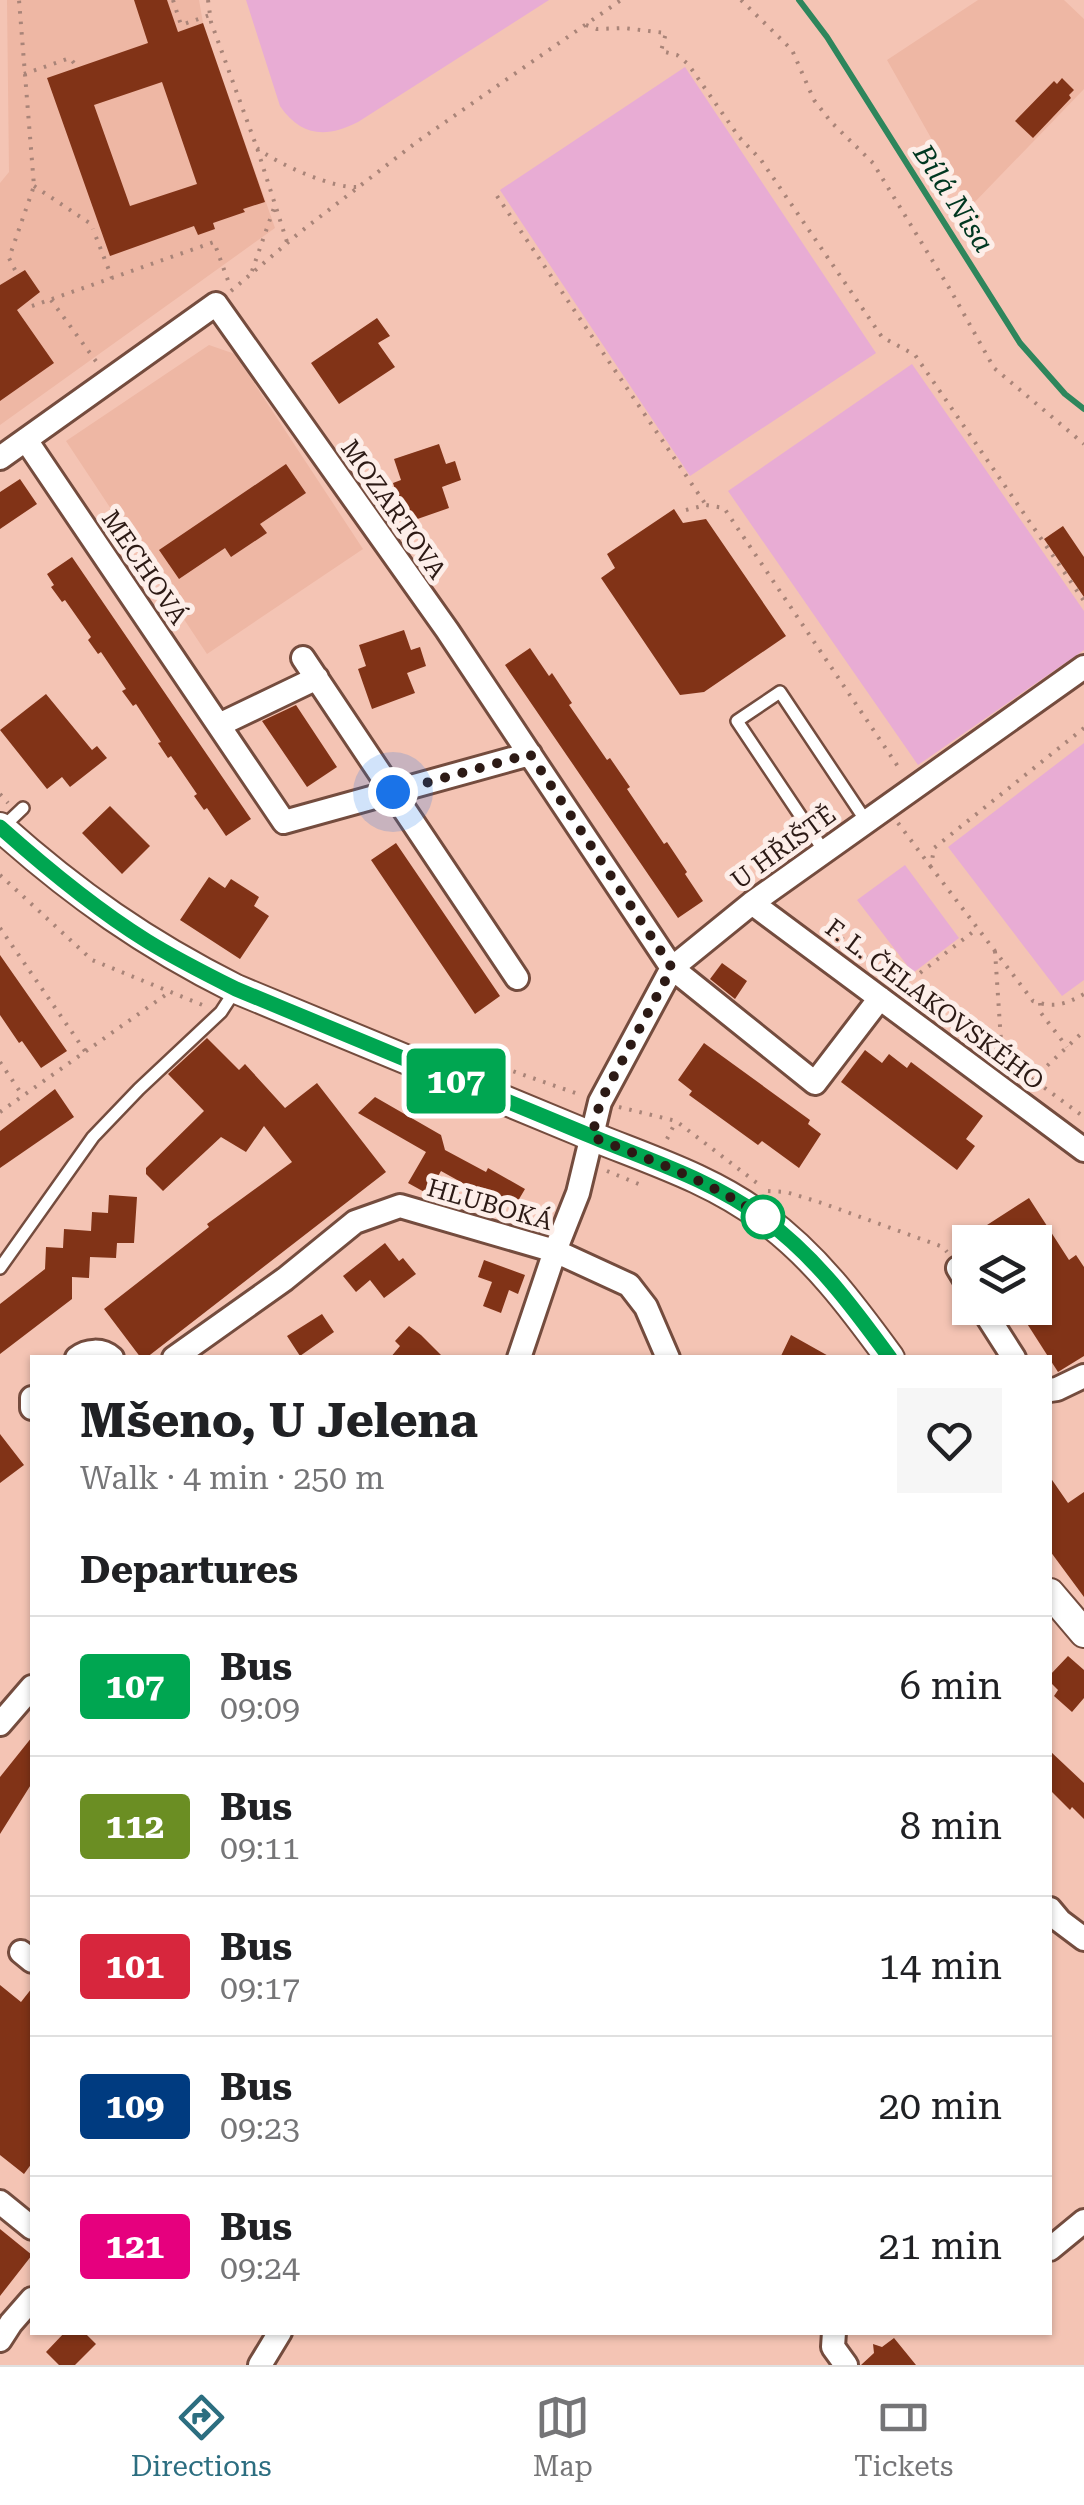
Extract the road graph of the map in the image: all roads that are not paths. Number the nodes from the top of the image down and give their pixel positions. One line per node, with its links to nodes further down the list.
1 (26, 440): 2 (street); 6 (street, MECHOVÁ); 7 (street, MOZARTOVA)
2 (0, 458)
3 (303, 658): 5 (street)
4 (1084, 667): 10 (street, U HŘIŠTĚ)
5 (317, 678): 6 (street); 8 (street)
6 (219, 725): 8 (street, MECHOVÁ)
7 (530, 754): 8 (street, MECHOVÁ); 13 (street, MOZARTOVA)
8 (393, 792): 14 (street)
9 (10, 819): 15 (street)
10 (866, 821): 11 (street, U HŘIŠTĚ); 11 (lane)
11 (824, 851): 12 (street, U HŘIŠTĚ)
12 (752, 903): 13 (street, U HŘIŠTĚ); 16 (street, F. L. ČELAKOVSKÉHO)
13 (672, 968): 16 (street, MOZARTOVA); 17 (street, U HŘIŠTĚ)
14 (516, 978)
15 (236, 989): 17 (street); 20 (lane)
16 (880, 998): 18 (street, F. L. ČELAKOVSKÉHO)
17 (592, 1137): 19 (street, U HŘIŠTĚ); 27 (street)
18 (1084, 1150)
19 (555, 1251): 24 (street, HLUBOKÁ); 25 (street, U HŘIŠTĚ); 26 (street, HLUBOKÁ)
20 (0, 1268)
21 (993, 1325): 28 (street)
22 (85, 1355): 23 (street)
23 (110, 1355)
24 (178, 1355)
25 (520, 1355)
26 (667, 1355)
27 (888, 1355)
28 (1012, 1355)
29 (1084, 1376): 30 (street)
30 (1052, 1390)
31 (1052, 1595): 32 (street)
32 (1084, 1633)
33 (30, 1689): 34 (street)
34 (0, 1724)
35 (1052, 1911): 36 (street)
36 (1084, 1940)
37 (0, 2202): 39 (street)
38 (1084, 2221): 40 (street)
39 (30, 2226)
40 (1052, 2247)
41 (30, 2301): 44 (street)
42 (278, 2335): 45 (street)
43 (834, 2335): 46 (street)
44 (0, 2340)
45 (260, 2365)
46 (846, 2365)

